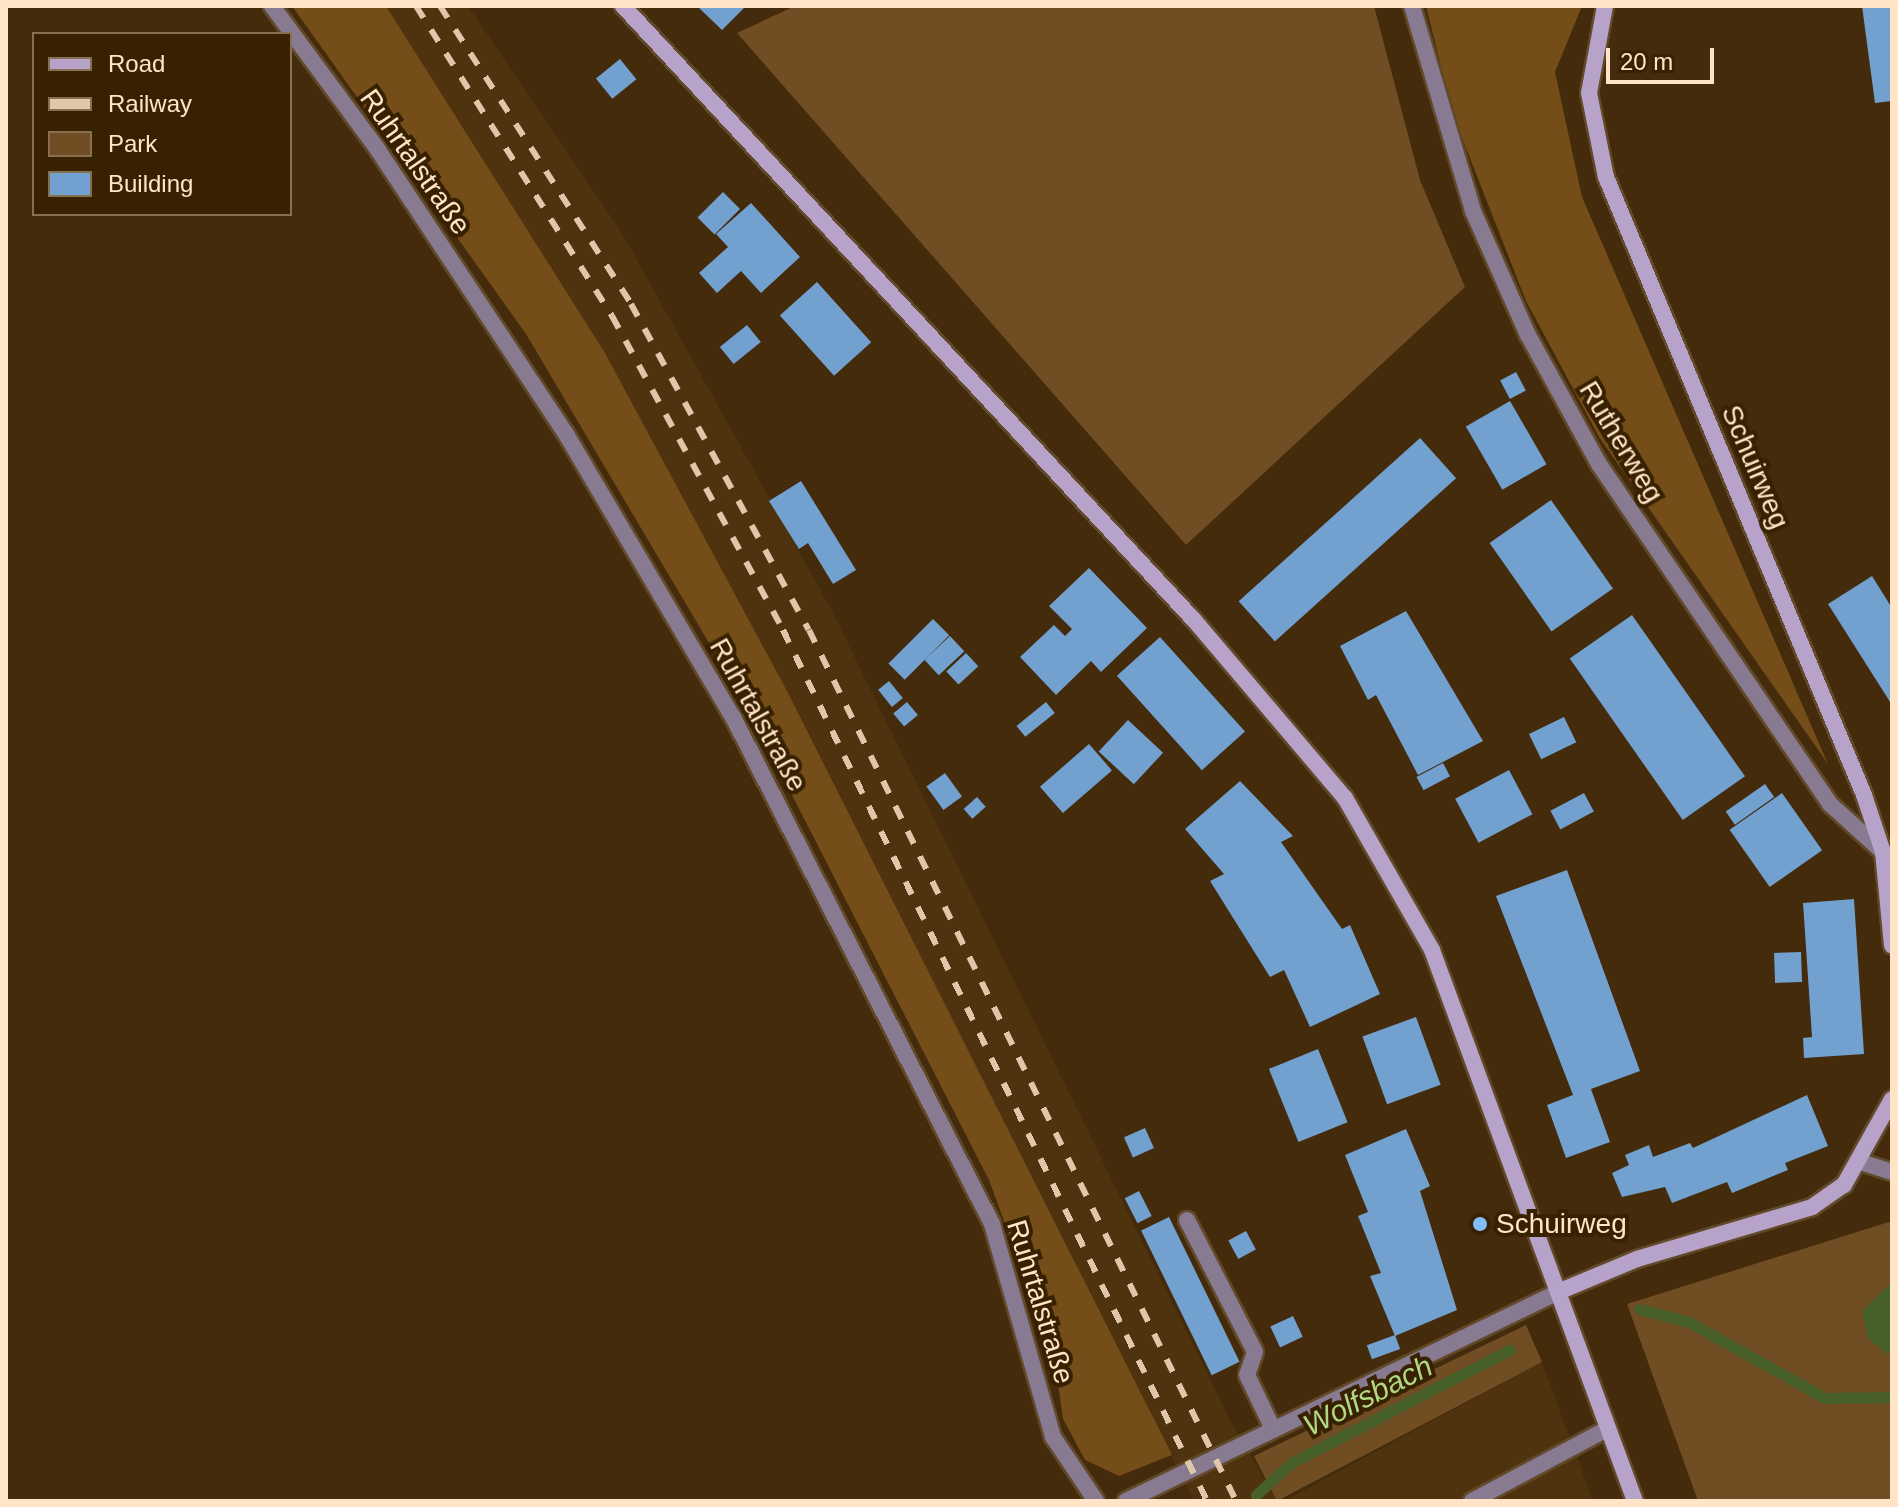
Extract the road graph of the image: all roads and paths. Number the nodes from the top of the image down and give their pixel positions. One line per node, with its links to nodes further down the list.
1 (272, 6): 5 (street, Ruhrtalstraße)
2 (623, 6): 13 (main road)
3 (1412, 6): 7 (street, Rutherweg)
4 (1605, 6): 7 (main road, Schuirweg)
5 (291, 32)
6 (292, 33): 16 (street, Ruhrtalstraße)
7 (1883, 852): 8 (main road, Schuirweg)
8 (1892, 946)
9 (1892, 1099): 10 (main road)
10 (1861, 1162): 11 (street); 13 (main road)
11 (1892, 1172)
12 (1187, 1220): 14 (street)
13 (1558, 1292): 14 (street); 15 (main road)
14 (1272, 1427): 17 (street)
15 (1607, 1429): 18 (street); 19 (main road)
16 (1096, 1501)
17 (1126, 1501)
18 (1472, 1501)
19 (1635, 1501)

